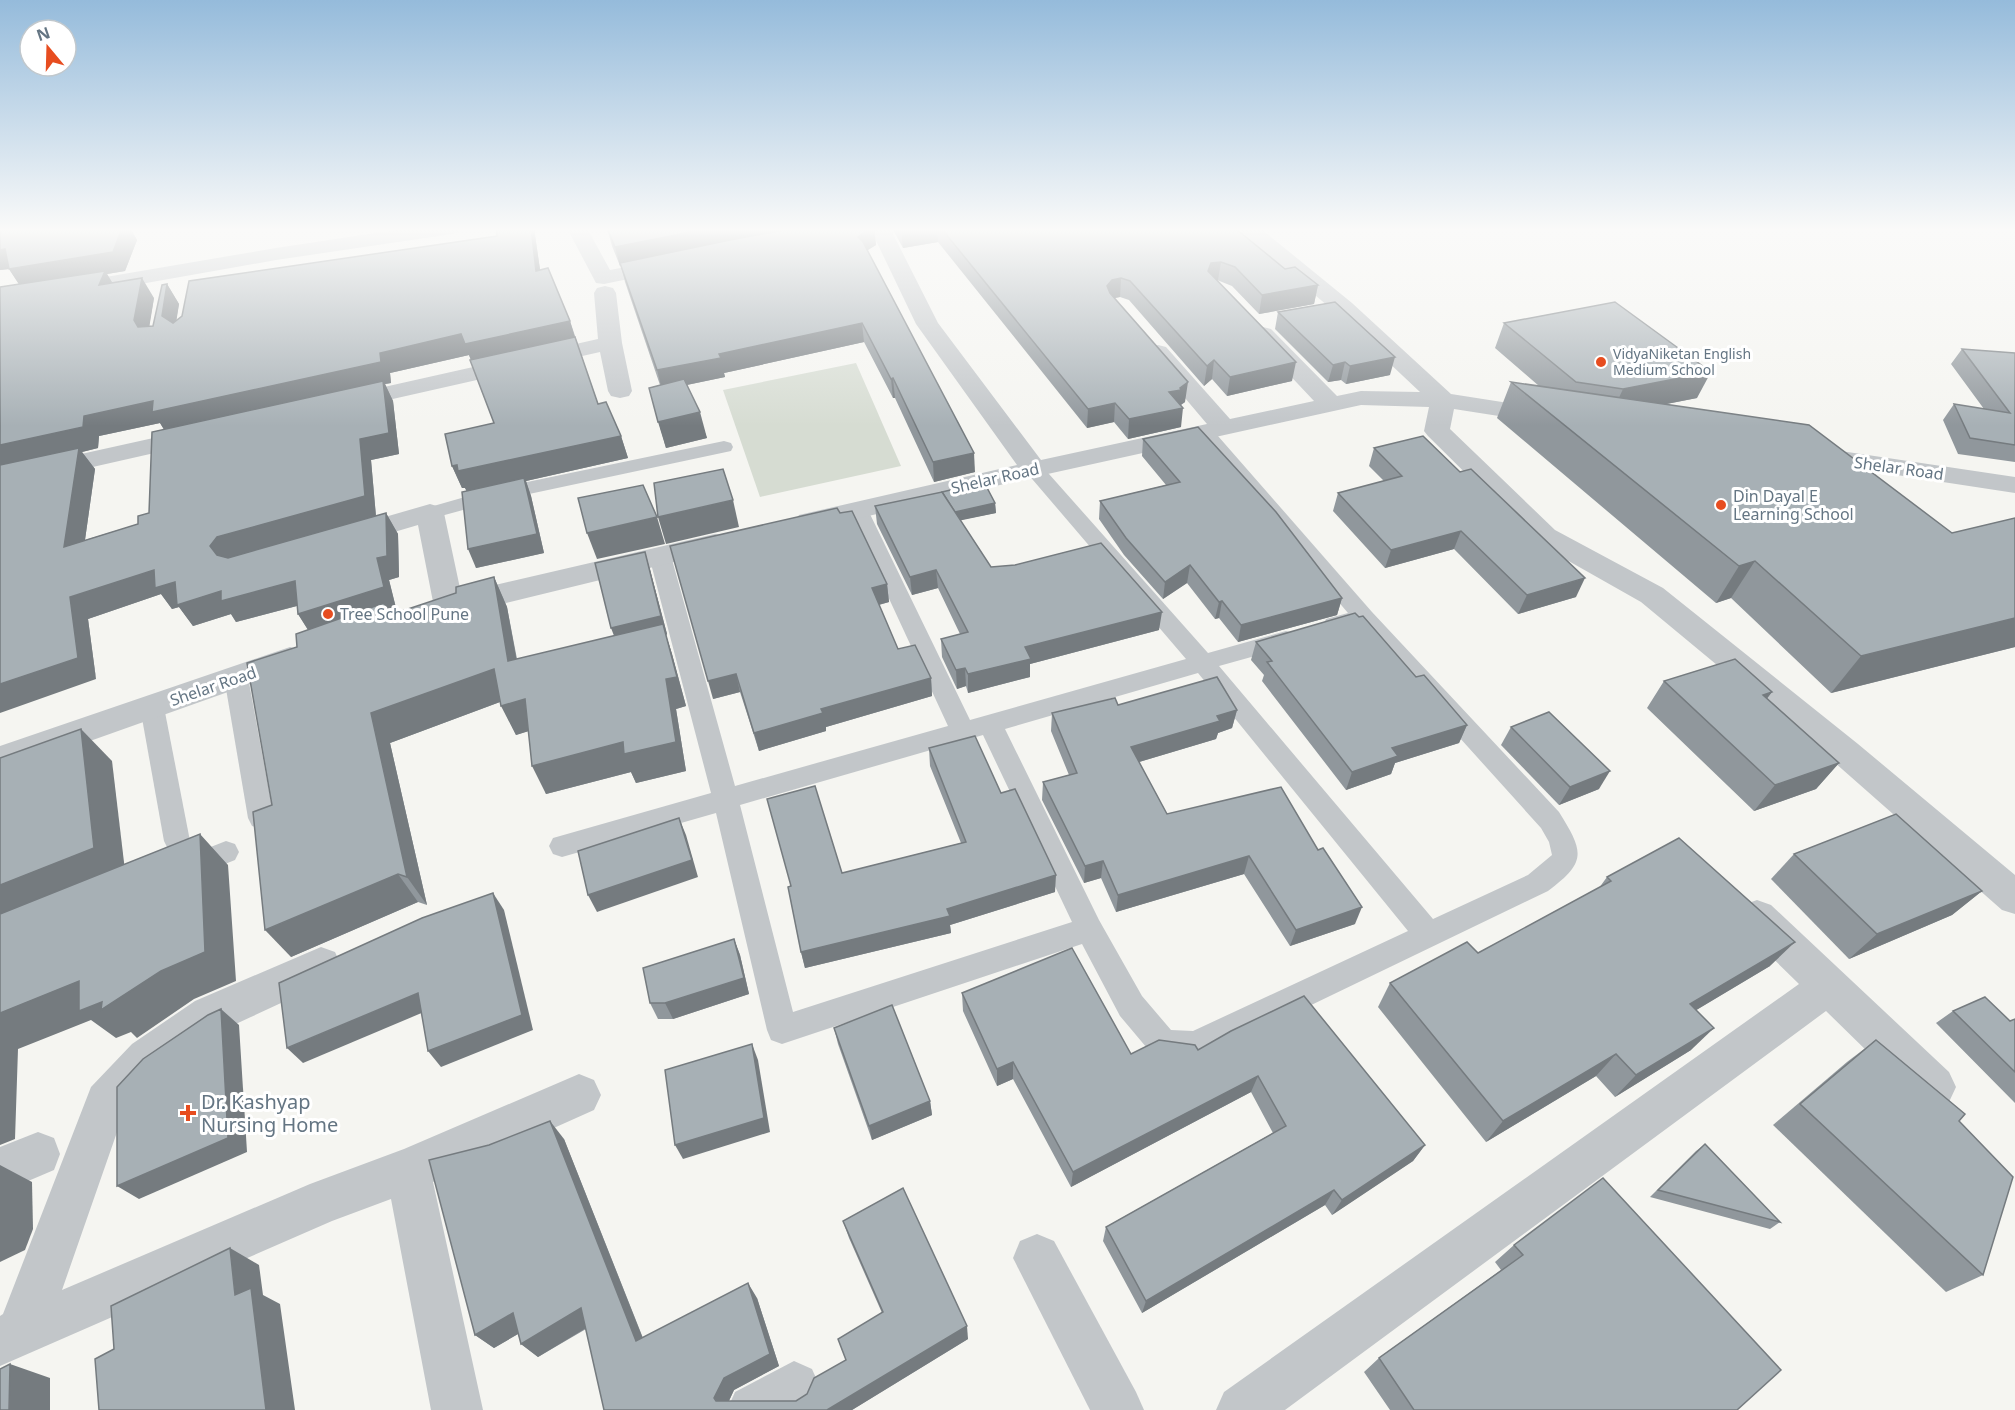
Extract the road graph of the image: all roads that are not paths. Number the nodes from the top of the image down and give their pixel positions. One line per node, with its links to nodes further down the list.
1 (605, 293): 10 (street)
2 (63, 294): 5 (street)
3 (912, 294): 20 (street)
4 (1327, 294): 6 (street)
5 (0, 302)
6 (1344, 308): 7 (street); 12 (street)
7 (1321, 312)
8 (1259, 321): 13 (street)
9 (1141, 332): 17 (street)
10 (610, 343): 11 (street); 14 (street)
11 (620, 391)
12 (1443, 400): 13 (street, Shelar Road); 15 (street, Shelar Road); 46 (street)
13 (1331, 404): 17 (street, Shelar Road)
14 (326, 407)
15 (1571, 419)
16 (221, 430): 21 (street)
17 (1214, 430): 20 (street, Shelar Road); 31 (lane)
18 (724, 447): 24 (lane)
19 (1793, 452): 22 (street, Shelar Road)
20 (1034, 469): 23 (street, Shelar Road); 33 (lane)
21 (0, 480)
22 (2015, 485)
23 (858, 510): 25 (street, Shelar Road); 37 (lane)
24 (430, 513): 27 (street); 29 (street)
25 (788, 526)
26 (742, 537): 28 (street)
27 (330, 542)
28 (660, 556): 29 (street); 39 (lane)
29 (449, 607): 30 (street)
30 (419, 615)
31 (1364, 617): 33 (lane); 48 (lane)
32 (313, 650): 34 (street, Shelar Road)
33 (1203, 663): 36 (lane); 48 (lane)
34 (236, 677): 35 (street, Shelar Road); 40 (lane)
35 (152, 707): 38 (street, Shelar Road); 41 (lane)
36 (990, 723): 37 (lane); 47 (lane)
37 (963, 731): 39 (lane)
38 (0, 760)
39 (725, 798): 42 (lane); 47 (lane)
40 (261, 818)
41 (177, 841)
42 (562, 846)
43 (226, 852): 44 (lane)
44 (162, 879)
45 (1730, 890): 50 (street)
46 (2015, 898)
47 (1089, 929): 48 (lane)
48 (1429, 936)
49 (356, 950): 55 (street)
50 (1828, 986): 51 (street); 58 (street)
51 (1934, 1087)
52 (579, 1095): 53 (street)
53 (408, 1170): 55 (street); 56 (street)
54 (1037, 1258): 57 (street)
55 (11, 1336)
56 (457, 1410)
57 (1118, 1410)
58 (1242, 1410)

